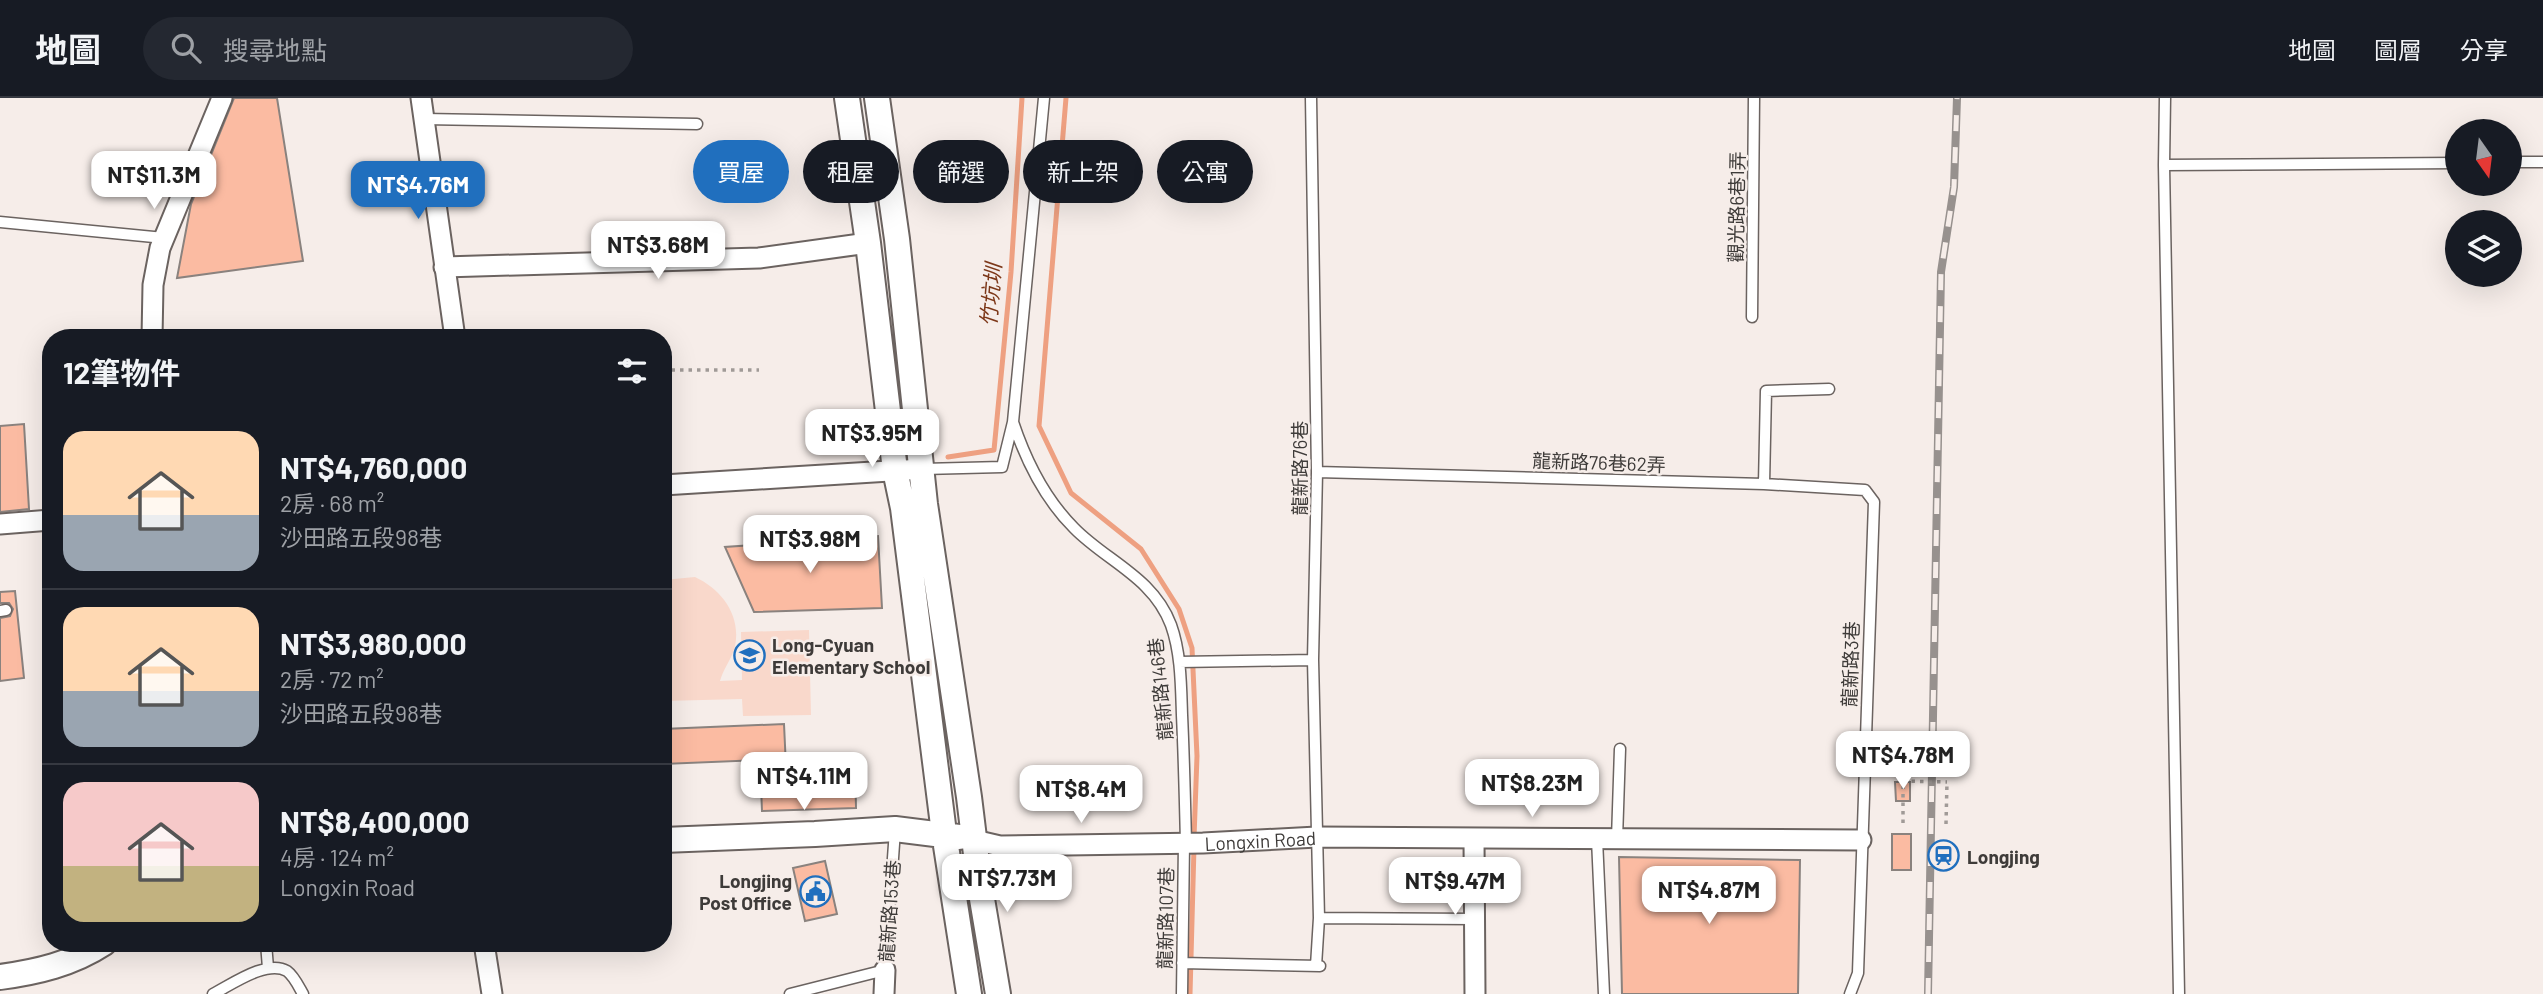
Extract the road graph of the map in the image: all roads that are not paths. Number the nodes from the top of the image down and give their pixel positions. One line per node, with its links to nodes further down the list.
1 (222, 98): 16 (street)
2 (421, 98): 9 (street)
3 (847, 98): 17 (street)
4 (877, 98): 24 (street)
5 (1044, 98): 23 (lane)
6 (1311, 98): 26 (lane, 龍新路76巷)
7 (1754, 98): 19 (lane, 觀光路6巷1弄)
8 (2165, 98): 14 (lane)
9 (424, 119): 10 (lane); 18 (street)
10 (697, 124)
11 (2522, 162): 12 (lane)
12 (2543, 162)
13 (2445, 163): 14 (lane)
14 (2164, 165): 64 (lane)
15 (0, 222): 16 (lane)
16 (164, 238): 20 (street)
17 (868, 243): 18 (street); 25 (street)
18 (444, 267): 21 (street)
19 (1752, 317)
20 (152, 329)
21 (454, 329)
22 (1829, 389): 28 (lane)
23 (1013, 422): 24 (lane); 33 (lane, 龍新路146巷)
24 (922, 469): 25 (street); 41 (street)
25 (895, 470): 27 (street); 36 (street)
26 (1317, 472): 28 (lane, 龍新路76巷62弄); 32 (lane, 龍新路76巷)
27 (672, 484)
28 (1764, 484): 29 (lane, 龍新路76巷62弄)
29 (1874, 502): 42 (lane, 龍新路3巷)
30 (42, 521): 31 (street)
31 (0, 524)
32 (1314, 660): 33 (lane); 37 (lane, 龍新路76巷)
33 (1181, 662): 43 (lane, 龍新路146巷)
34 (1620, 749): 39 (lane)
35 (895, 829): 36 (street, Longxin Road); 40 (street, Longxin Road); 51 (lane, 龍新路153巷)
36 (944, 833): 41 (street, Longxin Road); 58 (street)
37 (1317, 837): 38 (street, Longxin Road); 43 (street, Longxin Road); 44 (lane, 龍新路76巷)
38 (1474, 839): 39 (street, Longxin Road); 45 (street)
39 (1607, 839): 42 (street, Longxin Road); 62 (lane)
40 (672, 840)
41 (974, 840): 43 (street, Longxin Road); 59 (street)
42 (1861, 840): 63 (lane, 龍新路3巷)
43 (1191, 843): 49 (lane, 龍新路107巷)
44 (1320, 918): 45 (lane); 49 (lane, 龍新路76巷)
45 (1475, 919): 61 (street)
46 (91, 952): 52 (street)
47 (266, 952): 50 (lane)
48 (485, 952): 55 (street)
49 (1183, 963): 60 (lane, 龍新路107巷)
50 (268, 968): 53 (lane); 54 (lane)
51 (885, 970): 56 (lane); 57 (street, 龍新路153巷)
52 (0, 977)
53 (213, 994)
54 (303, 994)
55 (492, 994)
56 (790, 994)
57 (884, 994)
58 (969, 994)
59 (998, 994)
60 (1182, 994)
61 (1475, 994)
62 (1604, 994)
63 (1850, 994)
64 (2179, 994)

